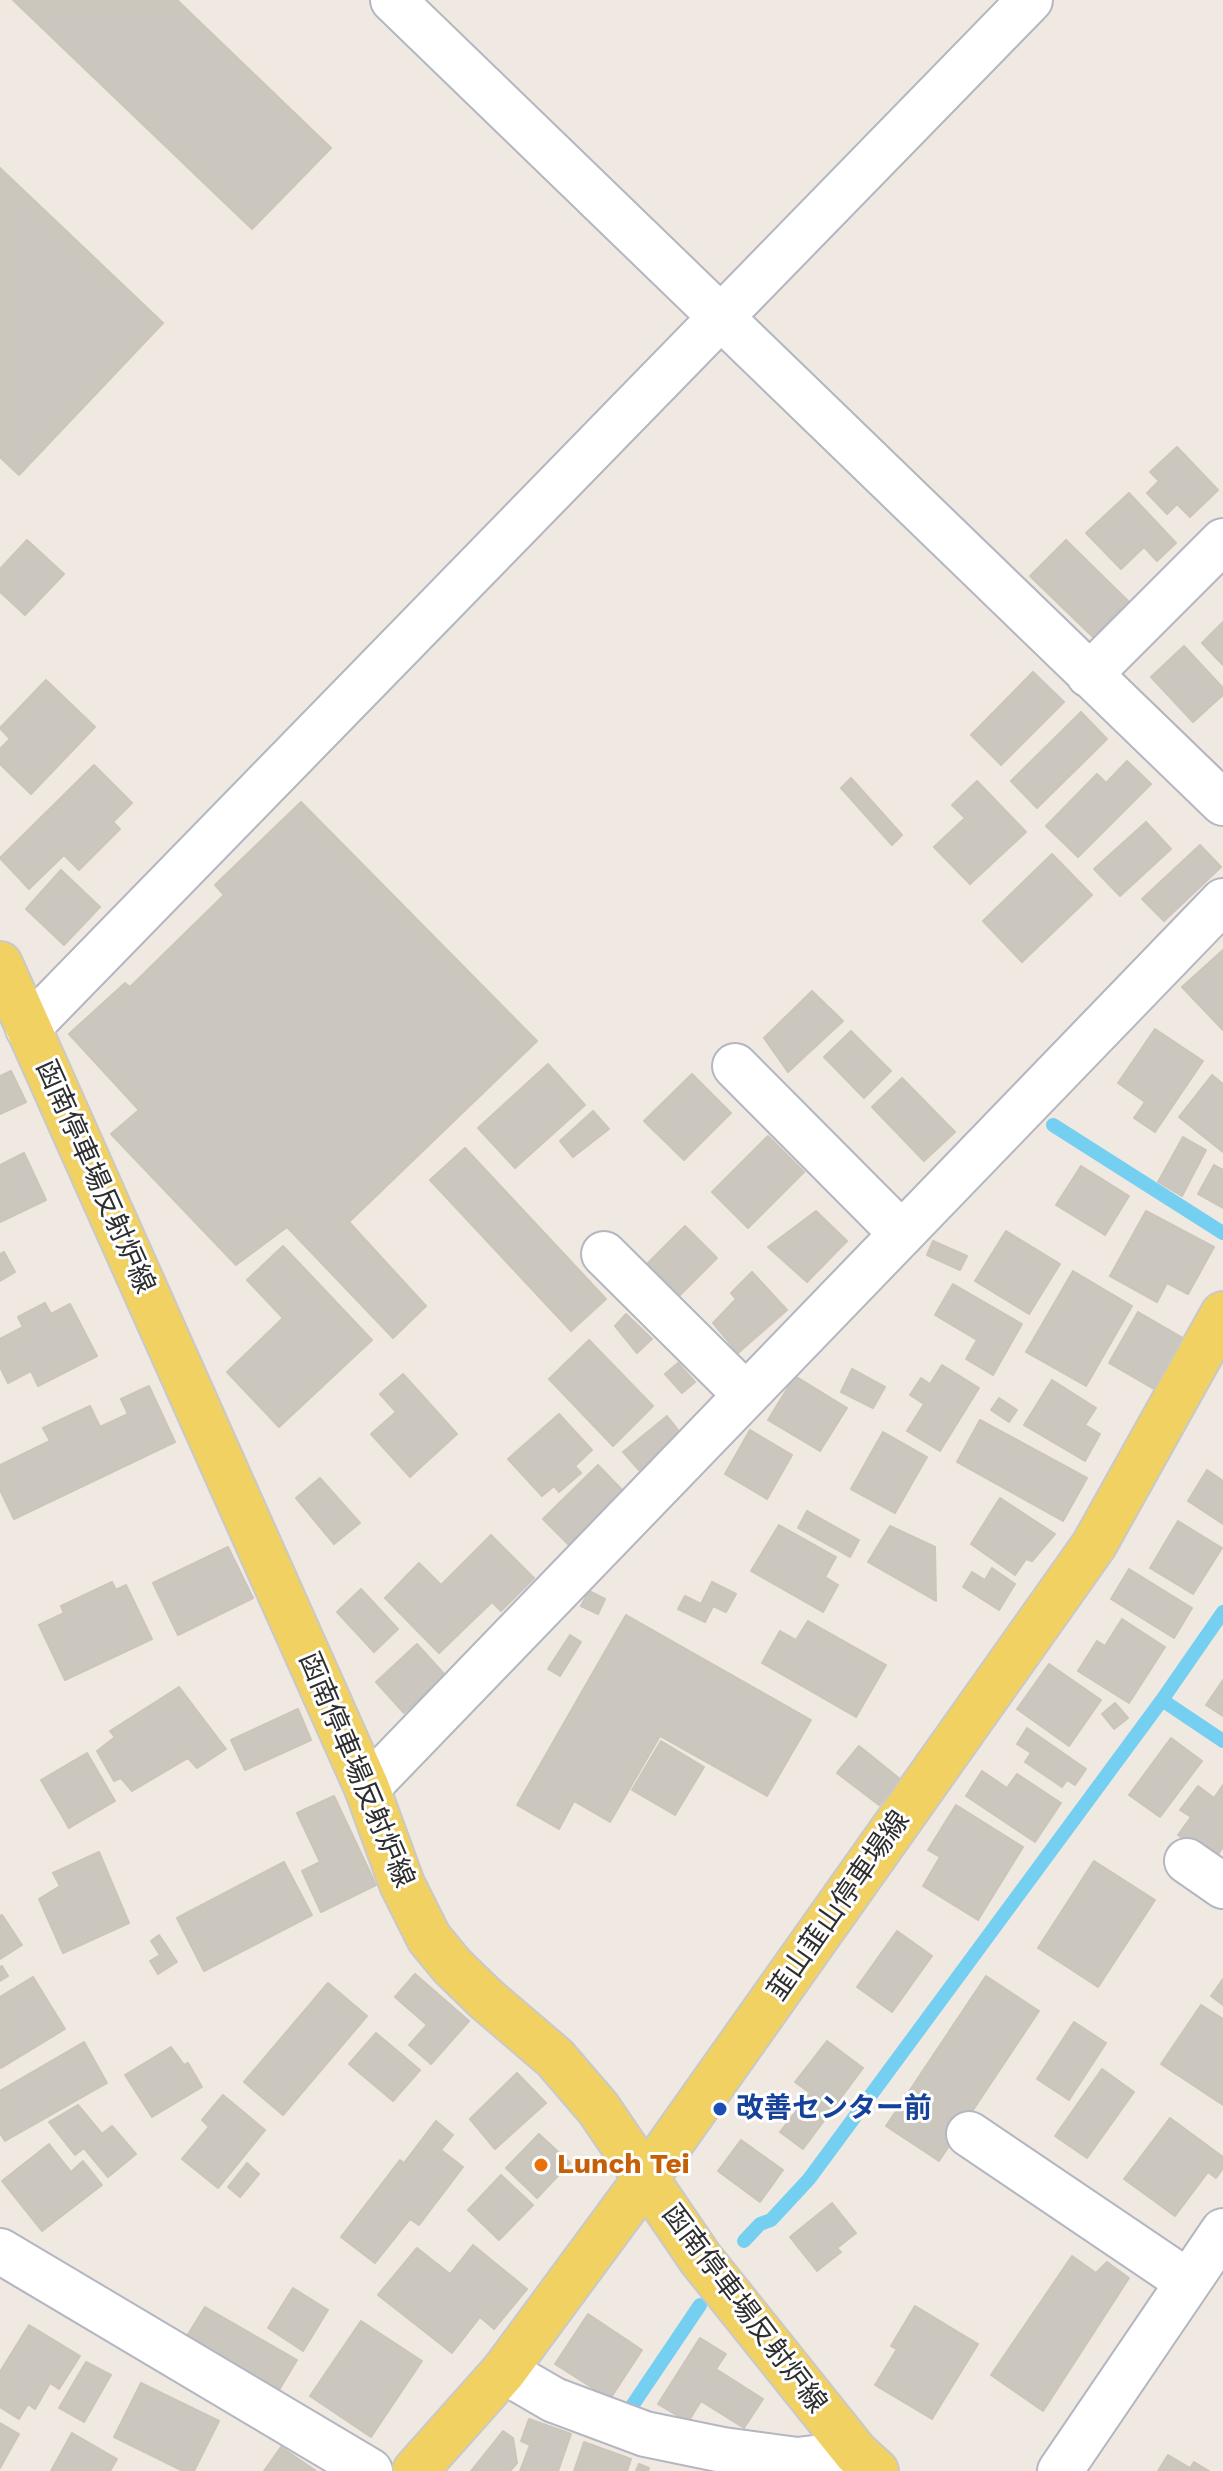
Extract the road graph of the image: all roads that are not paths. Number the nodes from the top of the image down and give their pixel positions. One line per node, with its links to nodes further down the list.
1 (393, 0): 3 (street)
2 (1030, 0): 3 (street)
3 (720, 318): 5 (street); 9 (street)
4 (1223, 541): 5 (street)
5 (1089, 675): 6 (street)
6 (1223, 803)
7 (1223, 901): 11 (street)
8 (0, 964): 9 (main road, 函南停車場反射炉線)
9 (28, 1028): 15 (main road, 函南停車場反射炉線)
10 (735, 1066): 11 (street)
11 (902, 1234): 14 (street)
12 (604, 1254): 14 (street)
13 (1223, 1314): 19 (main road, 韮山韮山停車場線)
14 (746, 1395): 15 (street)
15 (367, 1788): 19 (main road, 函南停車場反射炉線)
16 (1187, 1861): 17 (street)
17 (1223, 1886)
18 (969, 2134): 22 (street)
19 (647, 2177): 23 (main road, 韮山韮山停車場線); 24 (main road, 函南停車場反射炉線)
20 (1223, 2231): 22 (street)
21 (0, 2251): 25 (street)
22 (1188, 2282): 27 (street)
23 (504, 2371): 24 (street); 26 (main road, 韮山韮山停車場線)
24 (870, 2466)
25 (370, 2471)
26 (415, 2471)
27 (1060, 2471)

